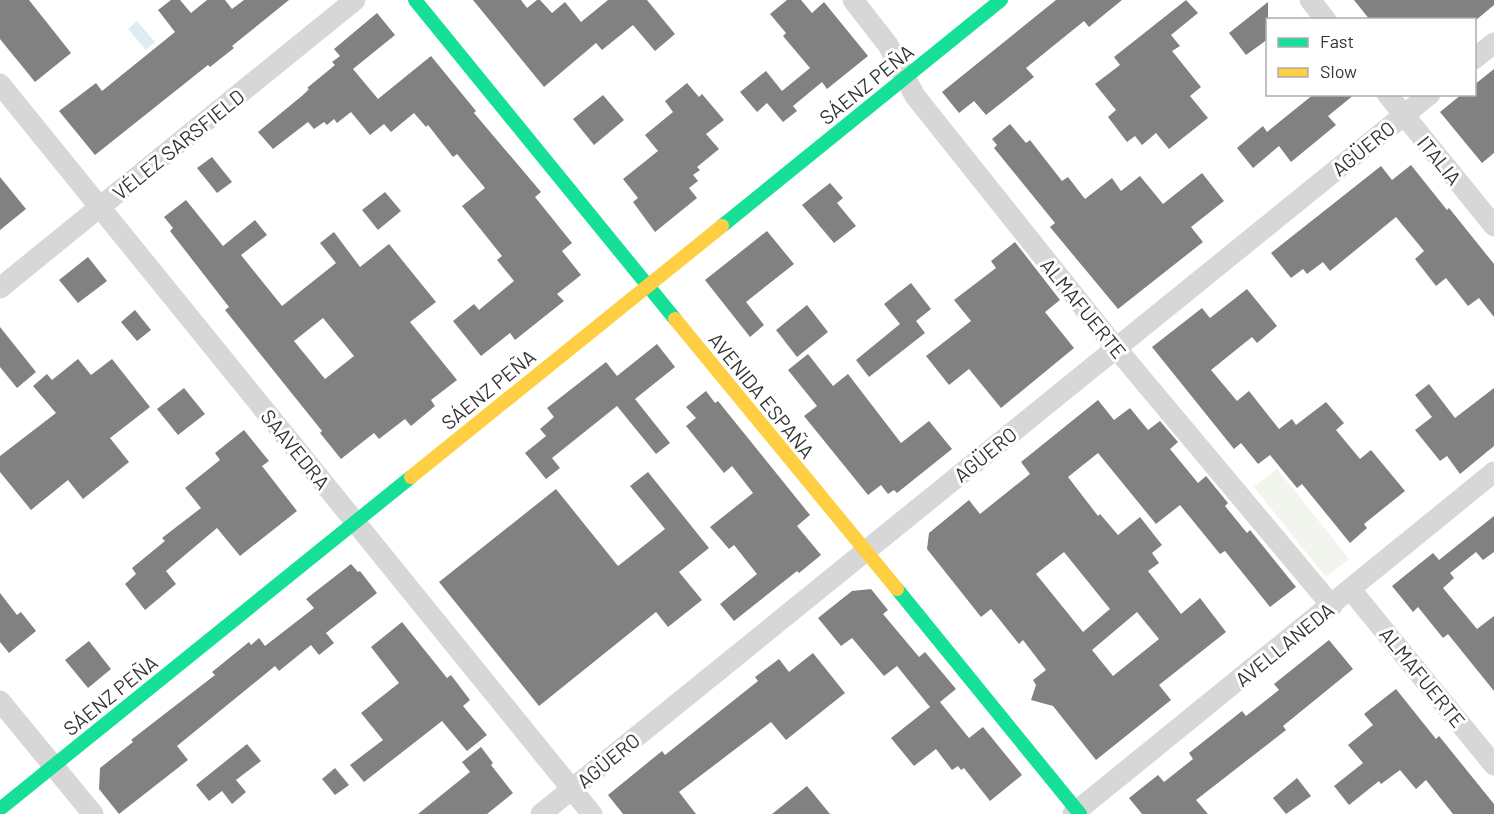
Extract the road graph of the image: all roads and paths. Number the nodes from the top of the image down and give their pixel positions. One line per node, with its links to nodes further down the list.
1 (355, 0): 14 (street, VÉLEZ SARSFIELD)
2 (415, 0): 16 (street, AVENIDA ESPAÑA)
3 (853, 0): 9 (street, ALMAFUERTE)
4 (1001, 0): 9 (street, SÁENZ PEÑA)
5 (1310, 0): 6 (street)
6 (1324, 18)
7 (1494, 43): 8 (street)
8 (1476, 57)
9 (904, 79): 16 (street, SÁENZ PEÑA); 18 (street, ALMAFUERTE)
10 (0, 84): 14 (street, SAAVEDRA)
11 (1389, 96): 13 (street, ITALIA)
12 (1428, 96): 13 (street, AGÜERO)
13 (1404, 116): 15 (street, ITALIA); 18 (street, AGÜERO)
14 (100, 207): 17 (street, VÉLEZ SARSFIELD); 20 (street, SAAVEDRA)
15 (1494, 226)
16 (647, 285): 20 (street, SÁENZ PEÑA); 21 (street, AVENIDA ESPAÑA)
17 (0, 288)
18 (1116, 348): 21 (street, AGÜERO); 23 (street, ALMAFUERTE)
19 (1494, 472): 22 (street, AVELLANEDA)
20 (355, 522): 26 (street, SÁENZ PEÑA); 27 (street, SAAVEDRA)
21 (865, 552): 27 (street, AGÜERO); 29 (street, AVENIDA ESPAÑA)
22 (1351, 590): 23 (street, AVELLANEDA); 25 (street, ALMAFUERTE)
23 (1332, 606): 29 (street, AVELLANEDA)
24 (0, 701): 26 (street)
25 (1494, 765)
26 (53, 766): 28 (street, SÁENZ PEÑA); 30 (street)
27 (572, 789): 31 (street, AGÜERO); 32 (street, SAAVEDRA)
28 (0, 809)
29 (1077, 813)
30 (93, 814)
31 (541, 814)
32 (592, 814)

